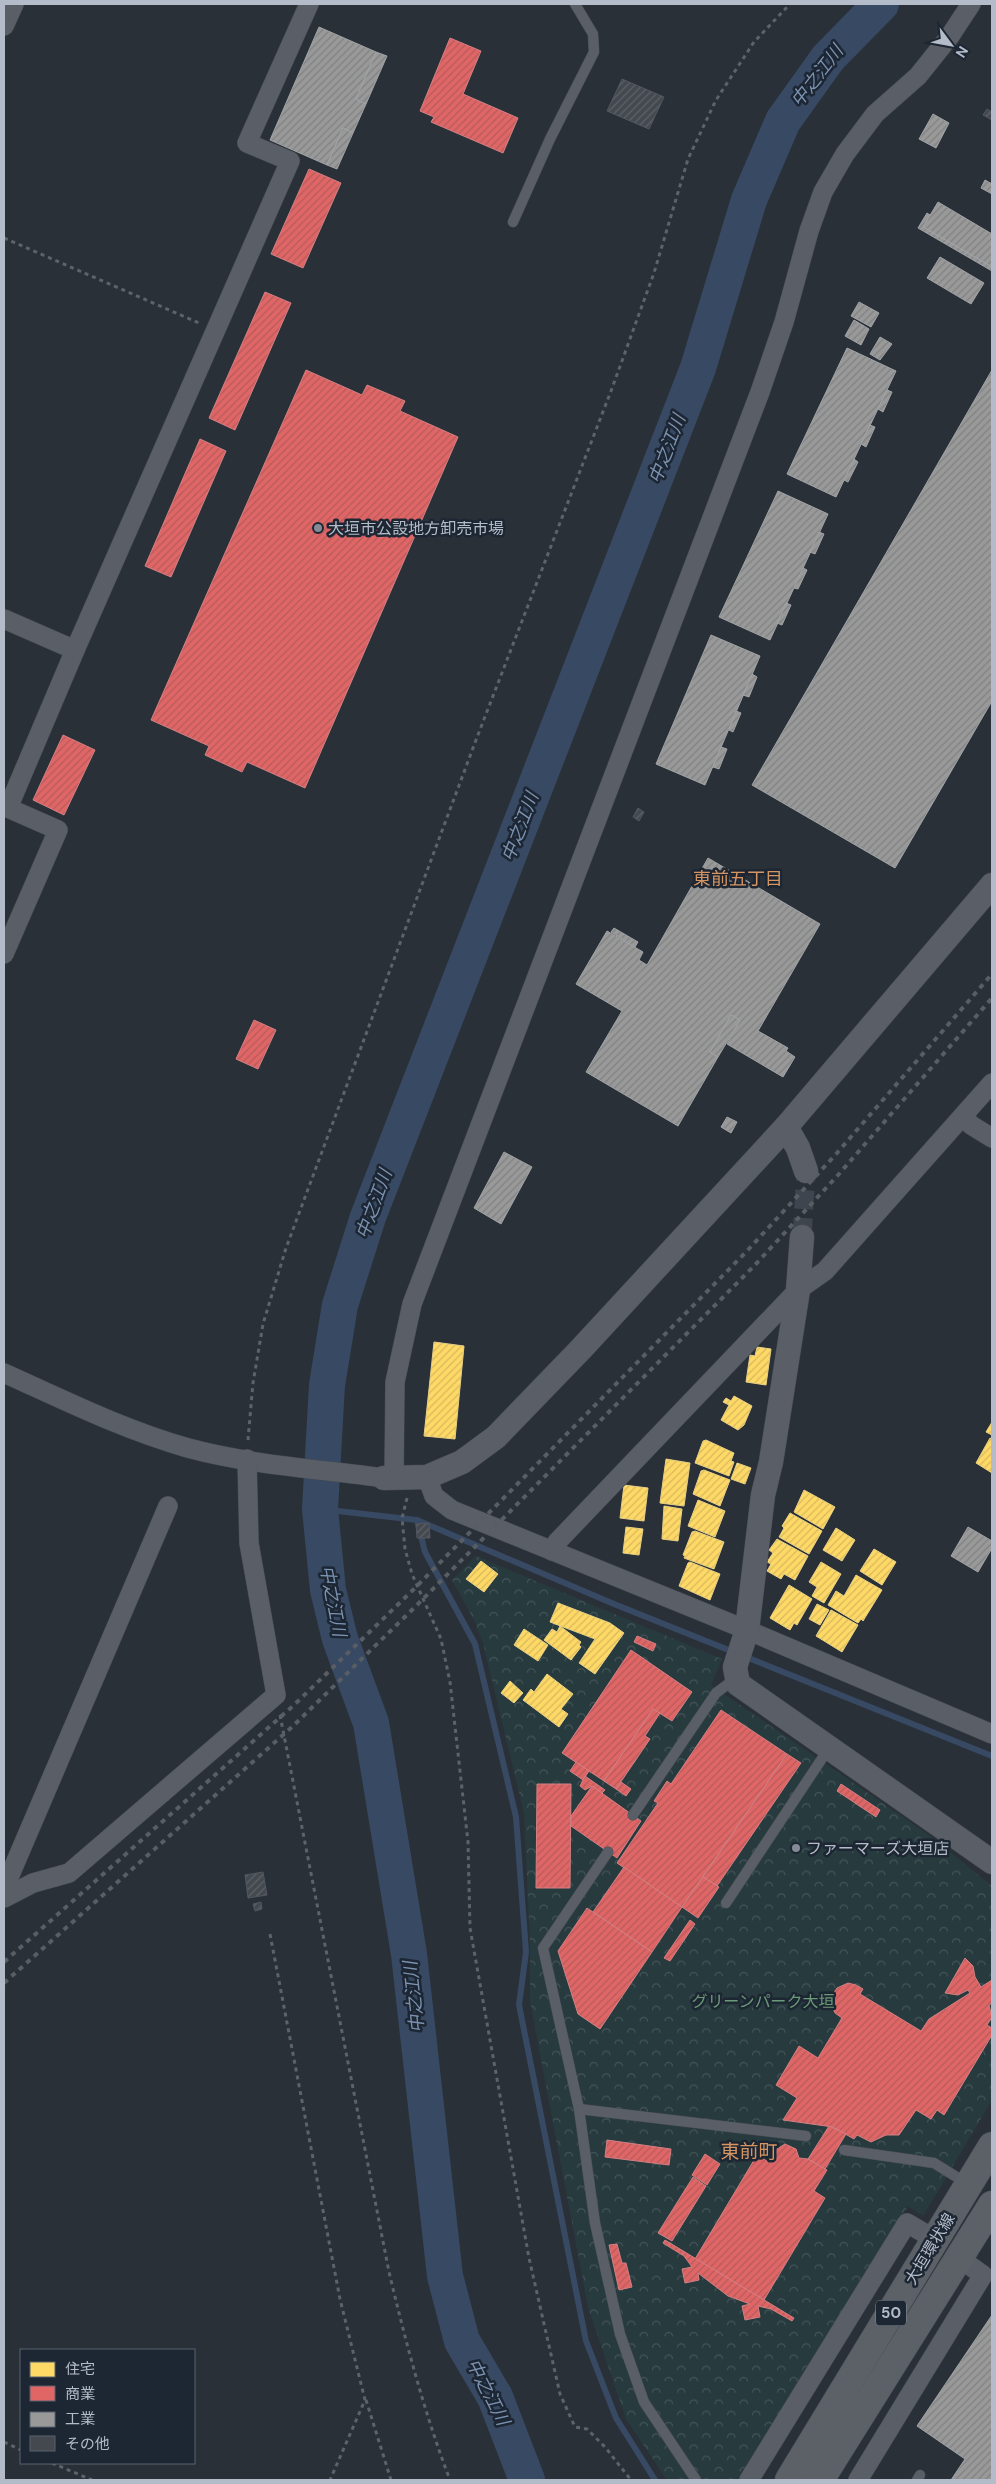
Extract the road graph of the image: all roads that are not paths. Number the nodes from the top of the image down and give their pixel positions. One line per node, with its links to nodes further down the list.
1 (14, 4): 5 (street)
2 (309, 4): 8 (street)
3 (575, 4): 6 (lane)
4 (971, 4): 20 (street)
5 (4, 26)
6 (513, 222)
7 (4, 619): 8 (street)
8 (75, 650): 10 (street)
9 (992, 885): 13 (street)
10 (4, 954)
11 (992, 1082): 12 (street)
12 (964, 1117): 14 (street); 17 (street)
13 (786, 1127): 15 (street); 20 (street)
14 (992, 1138)
15 (806, 1170)
16 (802, 1237): 17 (street)
17 (798, 1290): 22 (street); 23 (street)
18 (4, 1373): 19 (street)
19 (247, 1459): 20 (street); 31 (street)
20 (405, 1477): 22 (street)
21 (168, 1506): 30 (street)
22 (552, 1551): 23 (street)
23 (745, 1635): 24 (street); 25 (street)
24 (735, 1673): 26 (street); 27 (lane)
25 (992, 1734)
26 (829, 1748): 29 (street); 32 (lane)
27 (633, 1815)
28 (608, 1852): 33 (lane)
29 (992, 1862)
30 (4, 1889)
31 (4, 1898)
32 (726, 1903)
33 (579, 2108): 34 (lane); 41 (lane)
34 (806, 2136)
35 (992, 2146): 39 (main road, 大垣環状線 / 50)
36 (844, 2150): 37 (lane)
37 (955, 2176)
38 (992, 2205): 40 (main road, 大垣環状線 / 50)
39 (936, 2240): 42 (street); 43 (main road, 大垣環状線 / 50)
40 (959, 2258): 44 (main road, 大垣環状線 / 50); 45 (street)
41 (696, 2480)
42 (749, 2480)
43 (789, 2480)
44 (820, 2480)
45 (858, 2480)

